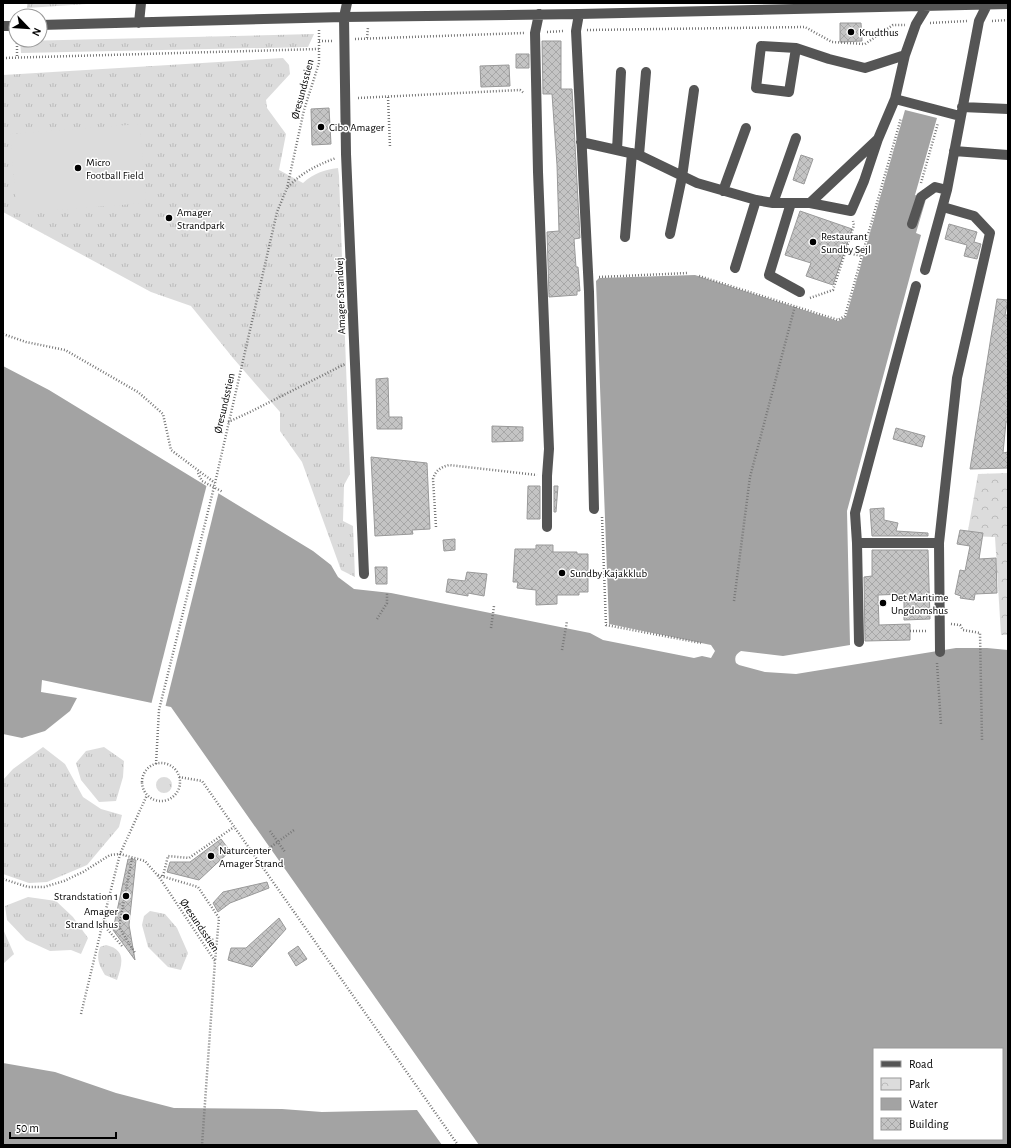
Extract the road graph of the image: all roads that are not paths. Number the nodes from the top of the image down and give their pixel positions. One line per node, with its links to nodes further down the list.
1 (141, 3): 10 (street)
2 (347, 3): 9 (street, Amager Strandvej)
3 (944, 4): 5 (street); 6 (street)
4 (1008, 4): 5 (street)
5 (987, 5): 19 (street)
6 (927, 6): 8 (street); 13 (street)
7 (539, 14): 8 (street); 9 (street); 44 (street)
8 (580, 14): 23 (street)
9 (344, 17): 10 (street); 47 (street, Amager Strandvej)
10 (139, 23): 11 (street)
11 (48, 25)
12 (796, 48): 12 (street); 13 (street)
13 (905, 55): 17 (street)
14 (621, 72): 24 (street)
15 (646, 72): 26 (street)
16 (694, 90): 28 (street)
17 (895, 99): 19 (street); 22 (street)
18 (1008, 109): 19 (street)
19 (961, 111): 25 (street)
20 (746, 128): 30 (street)
21 (796, 138): 32 (street)
22 (878, 139): 34 (street); 34 (street)
23 (581, 142): 24 (street); 43 (street)
24 (617, 150): 26 (street)
25 (954, 151): 27 (street); 29 (street)
26 (635, 154): 28 (street); 38 (street)
27 (1008, 155)
28 (682, 177): 30 (street); 37 (street)
29 (947, 190): 35 (street); 36 (street)
30 (723, 191): 31 (street)
31 (756, 200): 32 (street); 39 (street)
32 (773, 203): 33 (street)
33 (791, 203): 34 (street); 42 (street)
34 (810, 203)
35 (943, 207): 40 (street); 46 (street)
36 (912, 224)
37 (670, 234)
38 (625, 237)
39 (735, 268)
40 (925, 270)
41 (916, 286): 45 (street)
42 (800, 292)
43 (598, 512)
44 (547, 527)
45 (857, 543): 46 (street); 48 (street)
46 (939, 543): 49 (street)
47 (364, 574)
48 (859, 642)
49 (938, 656)

